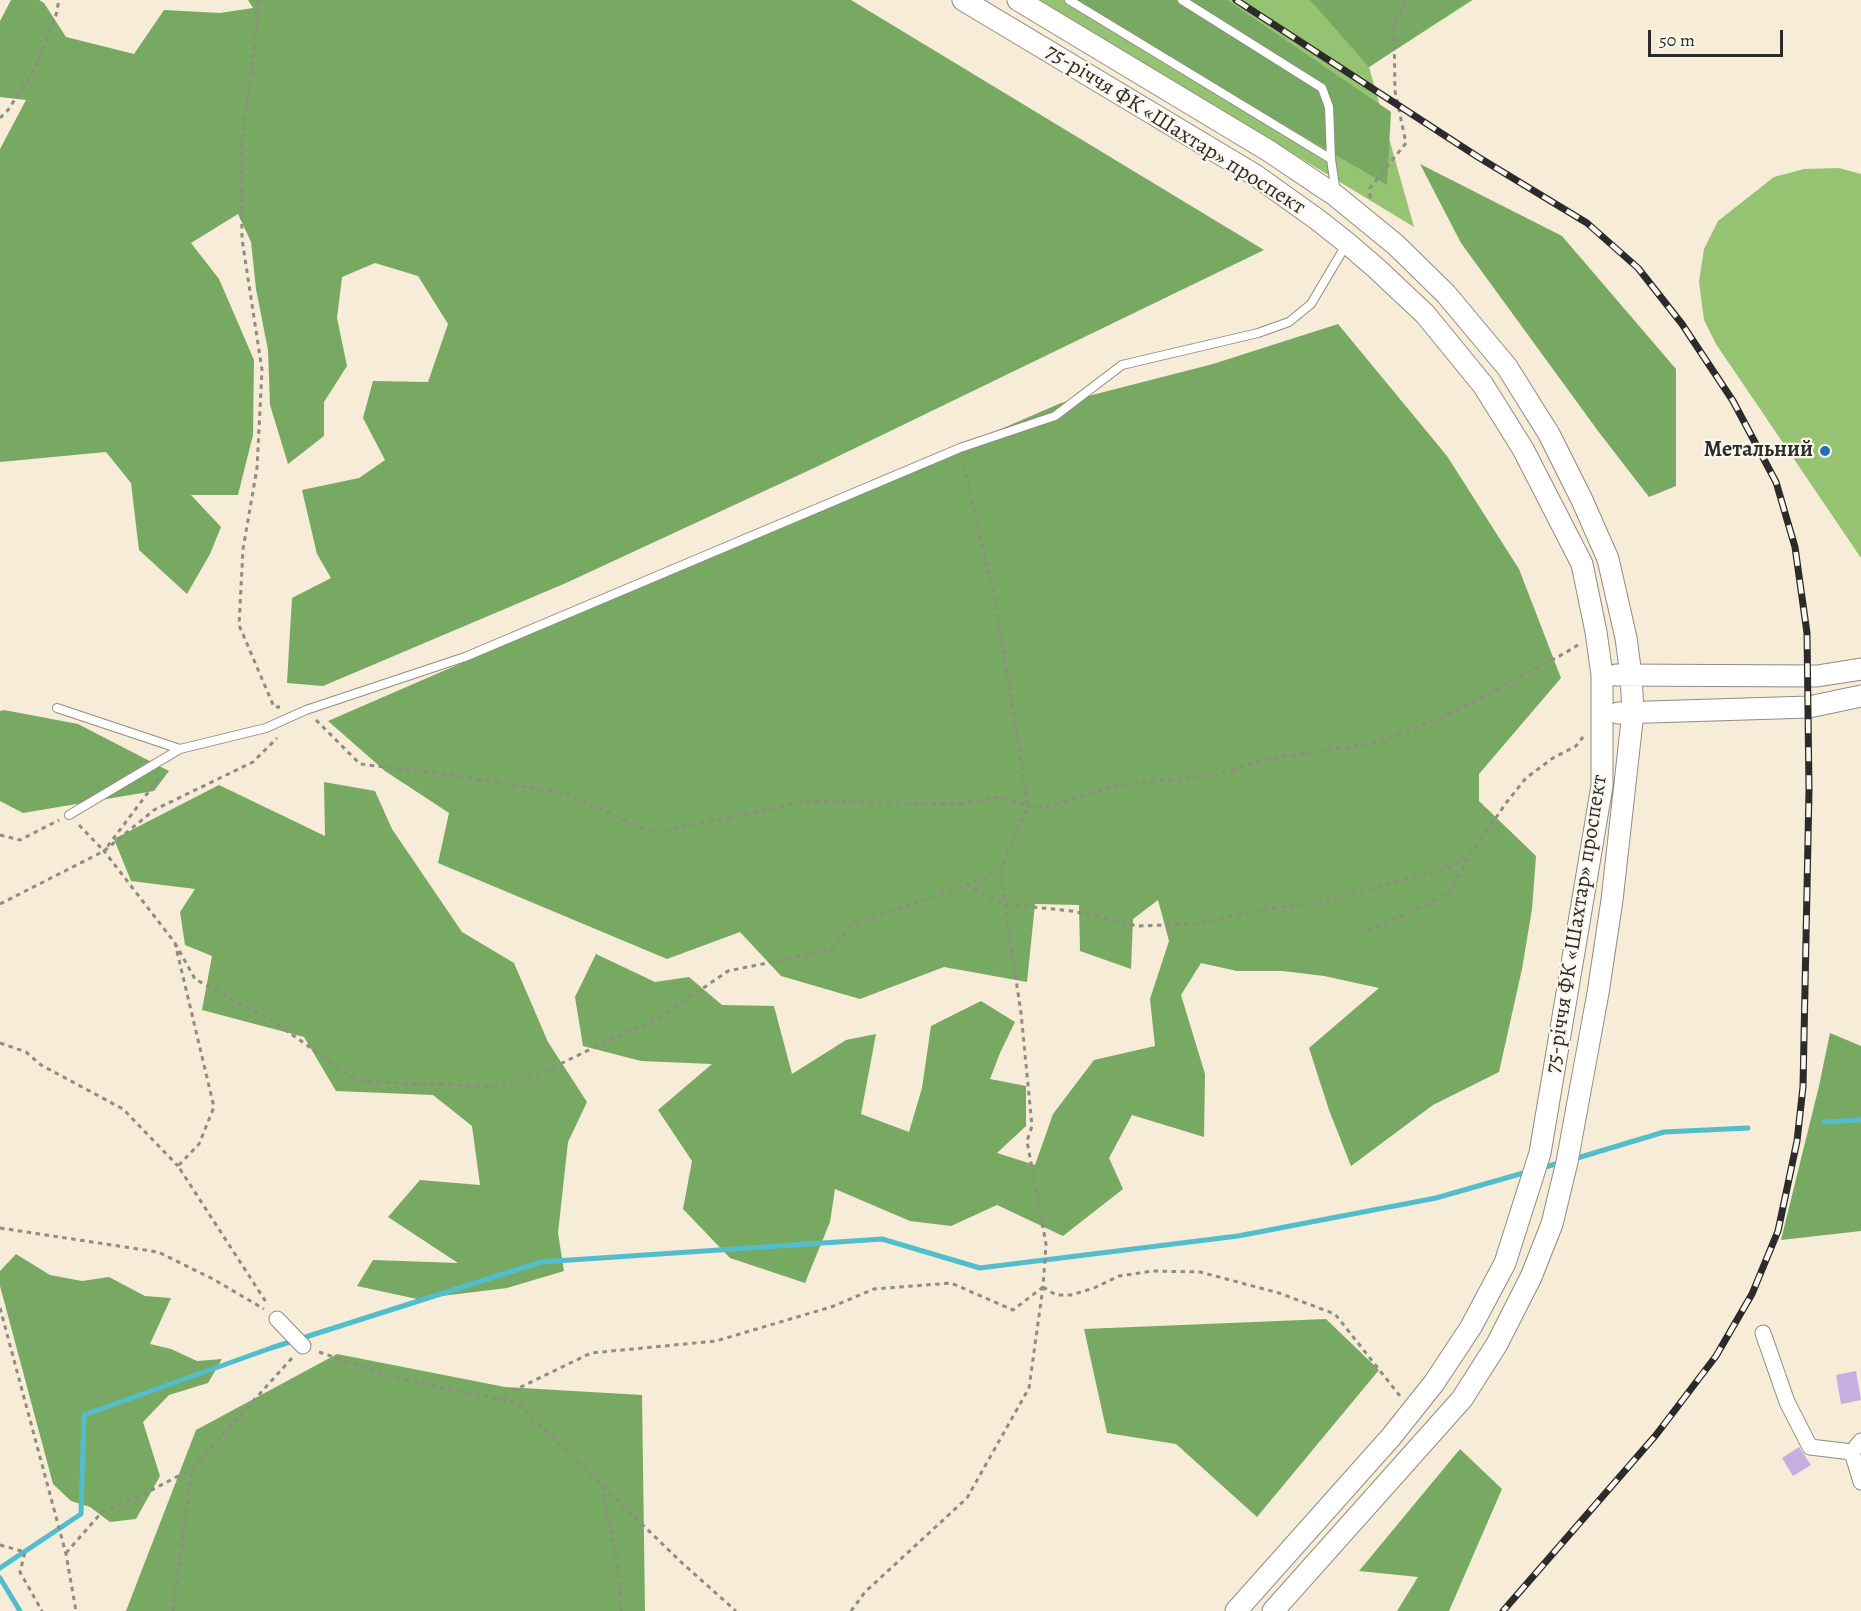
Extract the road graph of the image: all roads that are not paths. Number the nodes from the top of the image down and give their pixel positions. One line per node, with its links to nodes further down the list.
1 (963, 0): 7 (main road, 75-річчя ФК «Шахтар» проспект)
2 (1018, 0): 6 (main road, 75-річчя ФК «Шахтар» проспект)
3 (1069, 0): 5 (lane)
4 (1182, 0): 5 (lane)
5 (1331, 159): 6 (lane)
6 (1336, 196): 10 (main road, 75-річчя ФК «Шахтар» проспект)
7 (1347, 243): 9 (main road, 75-річчя ФК «Шахтар» проспект); 15 (lane)
8 (1861, 669): 10 (main road)
9 (1602, 675): 10 (main road); 14 (main road, 75-річчя ФК «Шахтар» проспект)
10 (1631, 675): 13 (main road, 75-річчя ФК «Шахтар» проспект)
11 (1861, 696): 13 (main road)
12 (57, 708): 15 (lane)
13 (1633, 712): 14 (main road); 23 (main road, 75-річчя ФК «Шахтар» проспект)
14 (1603, 713): 22 (main road, 75-річчя ФК «Шахтар» проспект)
15 (180, 749): 16 (lane)
16 (69, 815)
17 (278, 1319): 19 (street)
18 (1763, 1333): 20 (street)
19 (303, 1346)
20 (1857, 1447): 21 (street)
21 (1861, 1482)
22 (1236, 1611)
23 (1273, 1611)

